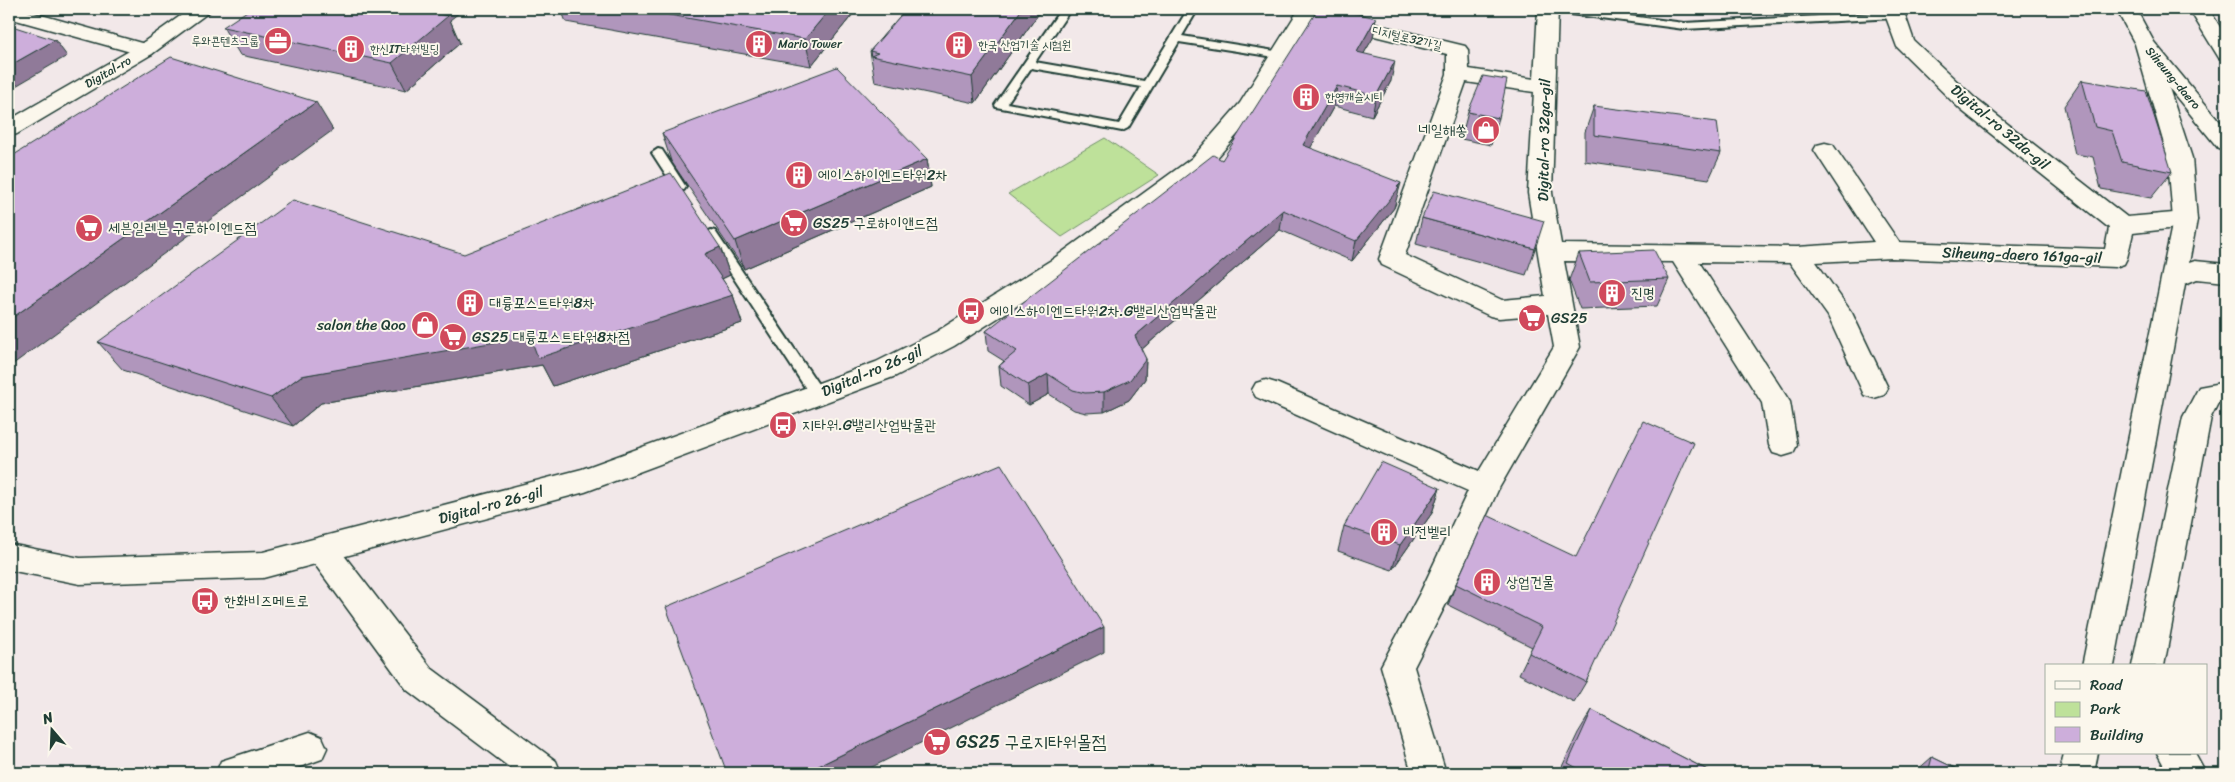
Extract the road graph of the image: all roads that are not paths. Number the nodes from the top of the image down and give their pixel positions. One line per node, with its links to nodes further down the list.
1 (203, 9): 14 (street, Digital-ro)
2 (1066, 9): 16 (lane)
3 (1193, 9): 11 (lane)
4 (1548, 9): 19 (street, Digital-ro 32ga-gil)
5 (1555, 9): 10 (lane, Digital-ro 32da-gil)
6 (2126, 9): 12 (street, Siheung-daero)
7 (2199, 9): 13 (street)
8 (1308, 11): 15 (street, Digital-ro 26-gil); 17 (street, 디지털로32가길)
9 (9, 12): 14 (street)
10 (1894, 12): 27 (street, Digital-ro 32da-gil)
11 (1176, 38): 15 (lane); 18 (lane)
12 (2145, 44): 21 (street, Siheung-daero); 26 (street)
13 (2223, 48)
14 (145, 50): 20 (street, Digital-ro)
15 (1281, 55): 38 (street, Digital-ro 26-gil)
16 (1028, 64): 18 (lane); 18 (lane)
17 (1458, 74): 19 (street); 34 (street)
18 (1147, 85)
19 (1544, 86): 29 (street, Digital-ro 32ga-gil)
20 (9, 129)
21 (2226, 142)
22 (1825, 150): 28 (street)
23 (658, 153): 24 (lane)
24 (685, 195)
25 (702, 220): 38 (lane)
26 (2186, 220): 27 (street); 33 (street)
27 (2122, 226): 28 (street, Siheung-daero 161ga-gil)
28 (1892, 250): 31 (street, Siheung-daero 161ga-gil)
29 (1550, 252): 30 (street, Siheung-daero 161ga-gil); 34 (street, Digital-ro 32ga-gil)
30 (1681, 254): 31 (street, Siheung-daero 161ga-gil); 39 (street)
31 (1797, 255): 35 (street)
32 (2226, 273): 33 (street)
33 (2173, 279): 43 (street)
34 (1560, 304): 40 (street, Digital-ro 32ga-gil)
35 (1874, 388)
36 (1266, 390): 40 (street)
37 (2220, 391): 44 (street)
38 (817, 394): 41 (street, Digital-ro 26-gil)
39 (1784, 445)
40 (1485, 486): 51 (street, Digital-ro 32ga-gil)
41 (322, 550): 42 (street, Digital-ro 26-gil); 50 (street)
42 (9, 557)
43 (2098, 664)
44 (2148, 664)
45 (310, 748): 48 (street); 49 (lane)
46 (2081, 754): 52 (street)
47 (2175, 754): 53 (street)
48 (233, 773)
49 (284, 773)
50 (544, 773)
51 (1428, 773)
52 (2077, 773)
53 (2189, 773)

